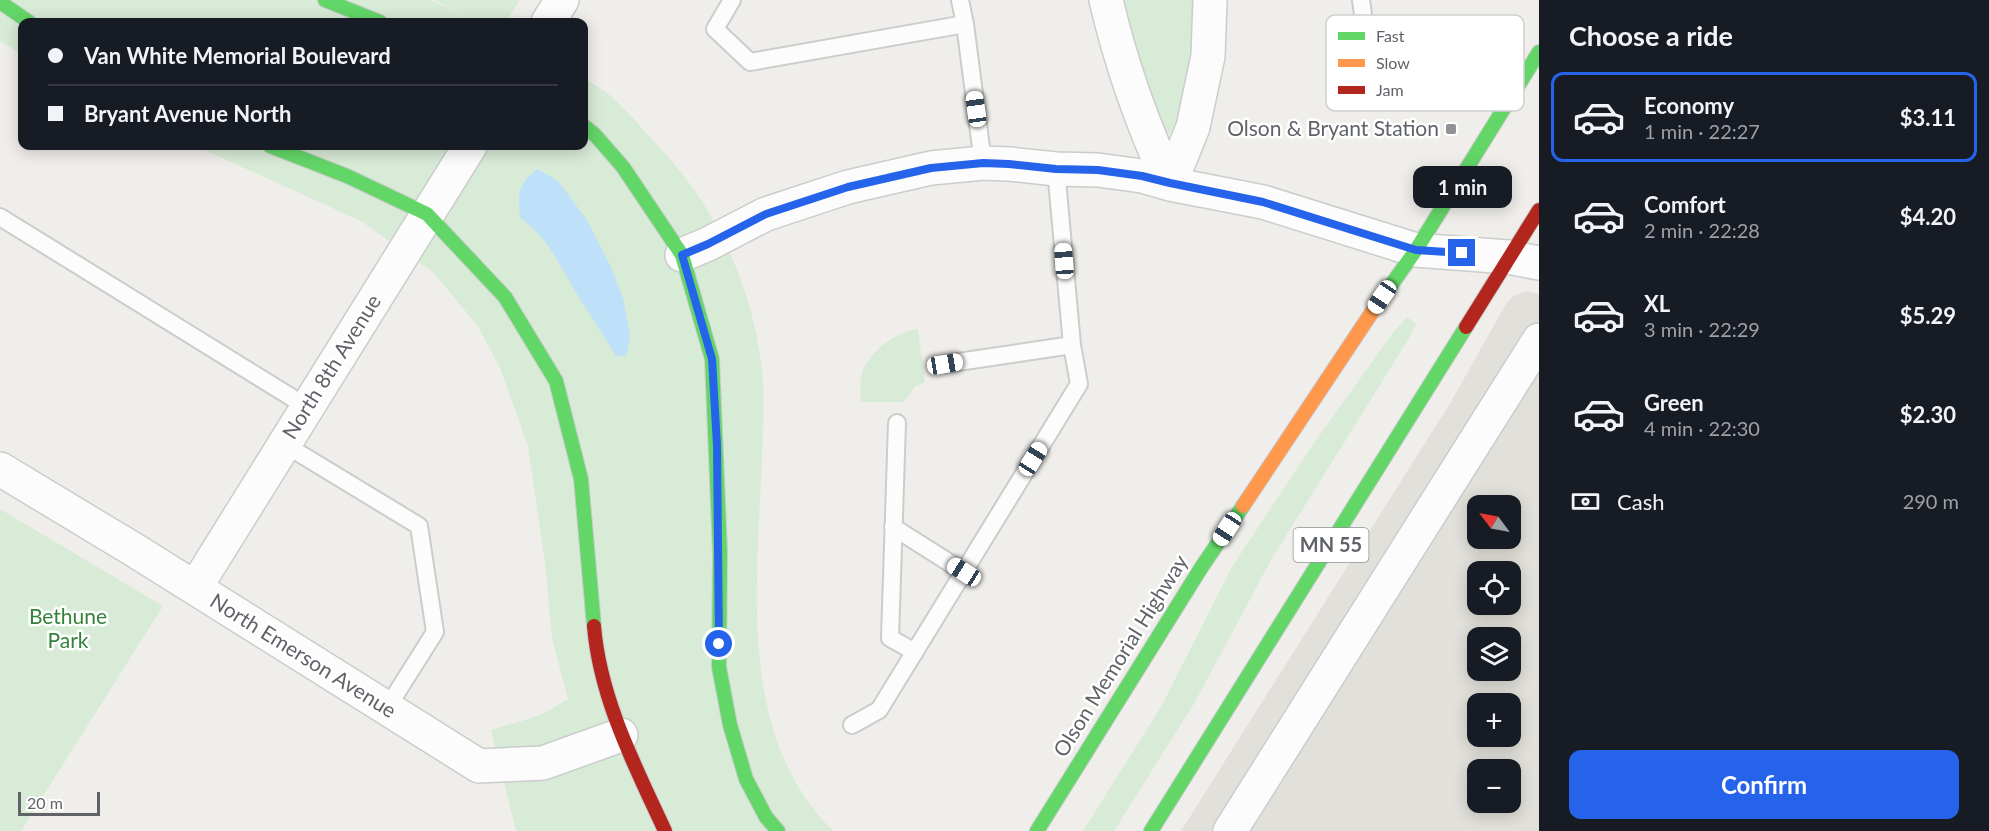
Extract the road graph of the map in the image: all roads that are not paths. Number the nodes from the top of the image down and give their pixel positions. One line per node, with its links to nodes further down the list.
1 (325, 0): 11 (street)
2 (562, 0): 12 (street)
3 (732, 0): 13 (lane)
4 (960, 0): 13 (lane)
5 (1106, 0): 22 (street)
6 (1210, 0): 22 (street)
7 (1361, 0): 9 (lane)
8 (0, 2): 10 (street)
9 (1363, 15)
10 (23, 18)
11 (370, 18)
12 (551, 18)
13 (965, 24): 20 (lane)
14 (1539, 52): 15 (street, Olson Memorial Highway)
15 (1524, 76)
16 (1502, 111): 26 (street, Olson Memorial Highway)
17 (588, 129): 27 (street)
18 (280, 150): 24 (street)
19 (467, 150): 24 (street, North 8th Avenue)
20 (983, 163): 21 (street); 27 (street)
21 (1056, 169): 22 (street); 30 (lane)
22 (1170, 183): 26 (street)
23 (1539, 210): 28 (street, MN 55)
24 (427, 214): 32 (street, North 8th Avenue); 42 (street)
25 (0, 218): 32 (lane)
26 (1416, 250): 28 (street); 45 (street, Olson Memorial Highway)
27 (682, 255): 44 (street)
28 (1524, 260): 46 (street, MN 55)
29 (1539, 340): 47 (street)
30 (1072, 345): 31 (lane); 37 (lane)
31 (945, 364)
32 (307, 407): 34 (street, North 8th Avenue)
33 (897, 423): 36 (lane)
34 (284, 444): 38 (street, North 8th Avenue); 40 (lane)
35 (0, 469): 38 (street, North Emerson Avenue)
36 (893, 528): 37 (lane); 39 (lane)
37 (964, 572): 39 (lane)
38 (195, 588): 40 (street, North Emerson Avenue)
39 (915, 652): 41 (lane)
40 (387, 708): 42 (street, North Emerson Avenue)
41 (852, 725)
42 (621, 735): 43 (street)
43 (665, 831)
44 (778, 831)
45 (1037, 831)
46 (1151, 831)
47 (1230, 831)

